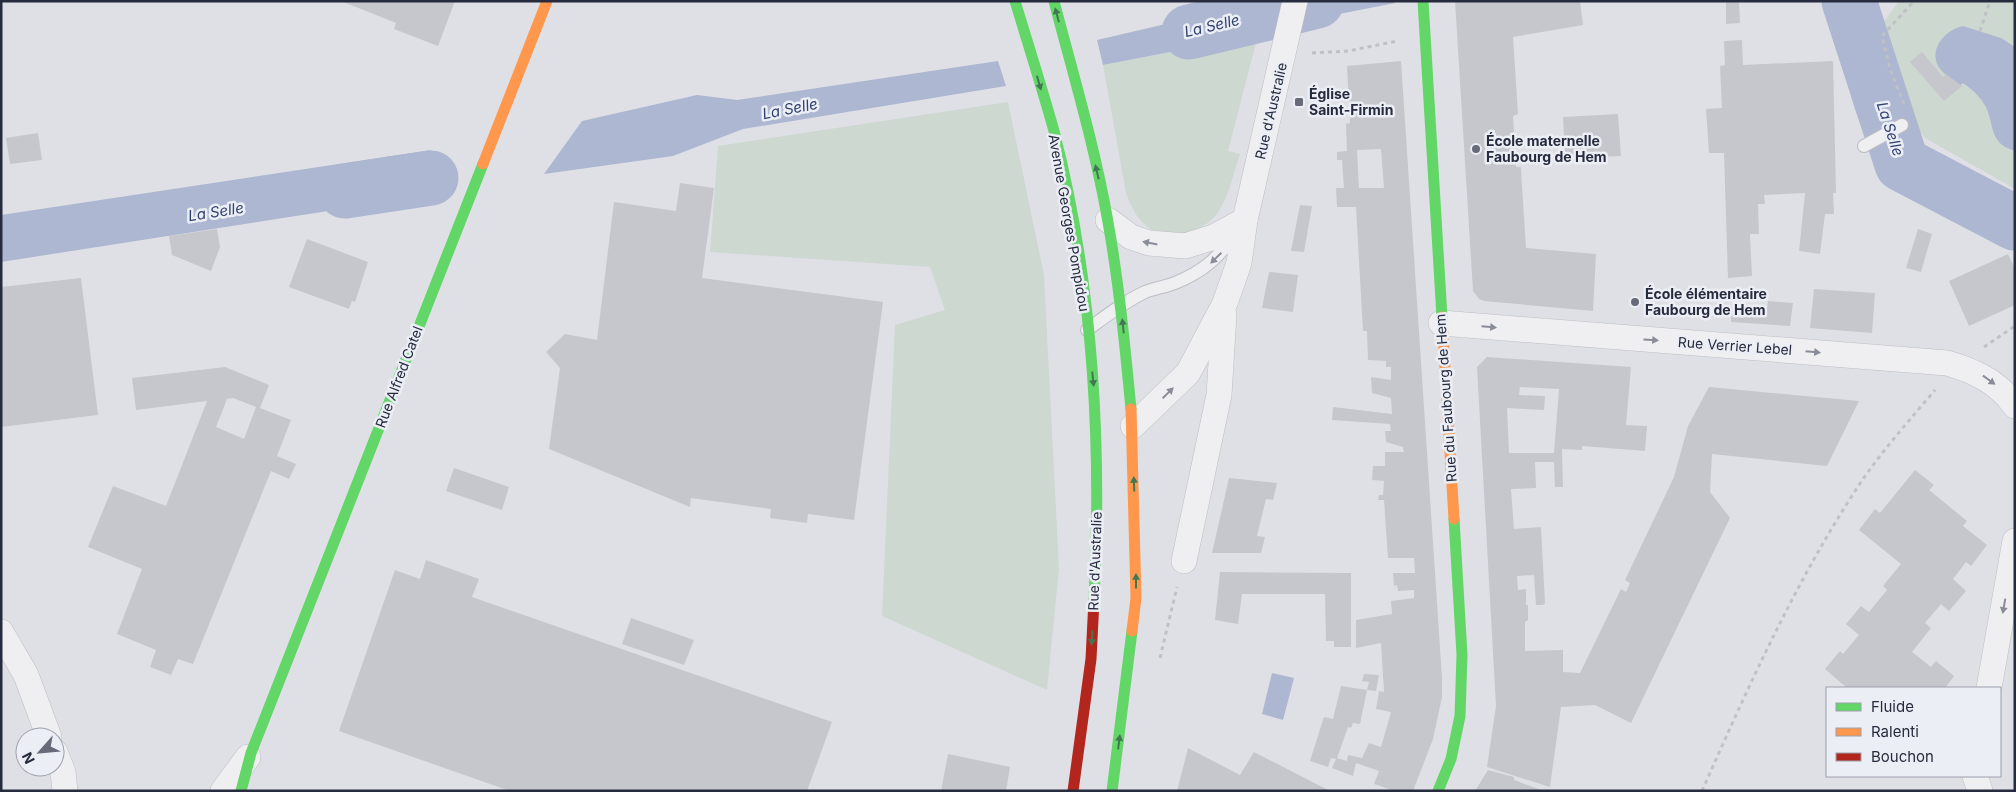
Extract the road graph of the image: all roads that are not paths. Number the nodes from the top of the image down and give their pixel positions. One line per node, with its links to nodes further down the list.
1 (547, 1): 21 (street, Rue Alfred Catel)
2 (1015, 1): 13 (street, Avenue Georges Pompidou, one-way to 13)
3 (1054, 1): 8 (street, one-way to 3)
4 (1295, 1): 9 (street, Rue d'Australie)
5 (1423, 7): 12 (street, Rue du Faubourg de Hem)
6 (1902, 125): 7 (lane)
7 (1864, 146)
8 (1108, 220): 9 (street, one-way to 8); 11 (street)
9 (1246, 220): 10 (street, Rue d'Australie); 11 (lane, one-way to 11)
10 (1225, 303): 15 (street, Rue d'Australie, one-way to 10); 17 (street, Rue d'Australie)
11 (1121, 305): 13 (lane); 15 (street, one-way to 11)
12 (1441, 323): 14 (street, Rue Verrier Lebel, one-way to 14); 29 (street, Rue du Faubourg de Hem)
13 (1088, 330): 27 (street, Rue d'Australie, one-way to 27)
14 (2015, 406)
15 (1133, 426): 28 (street, one-way to 15)
16 (2015, 541): 19 (street, one-way to 19)
17 (1184, 561)
18 (1, 632): 20 (street)
19 (1989, 687)
20 (45, 727)
21 (251, 753): 25 (street, Rue Alfred Catel); 26 (street, Rue Alfred Catel)
22 (65, 775): 24 (street)
23 (1975, 777): 30 (street)
24 (83, 791)
25 (223, 791)
26 (240, 791)
27 (1073, 791)
28 (1112, 791)
29 (1438, 791)
30 (1980, 791)

